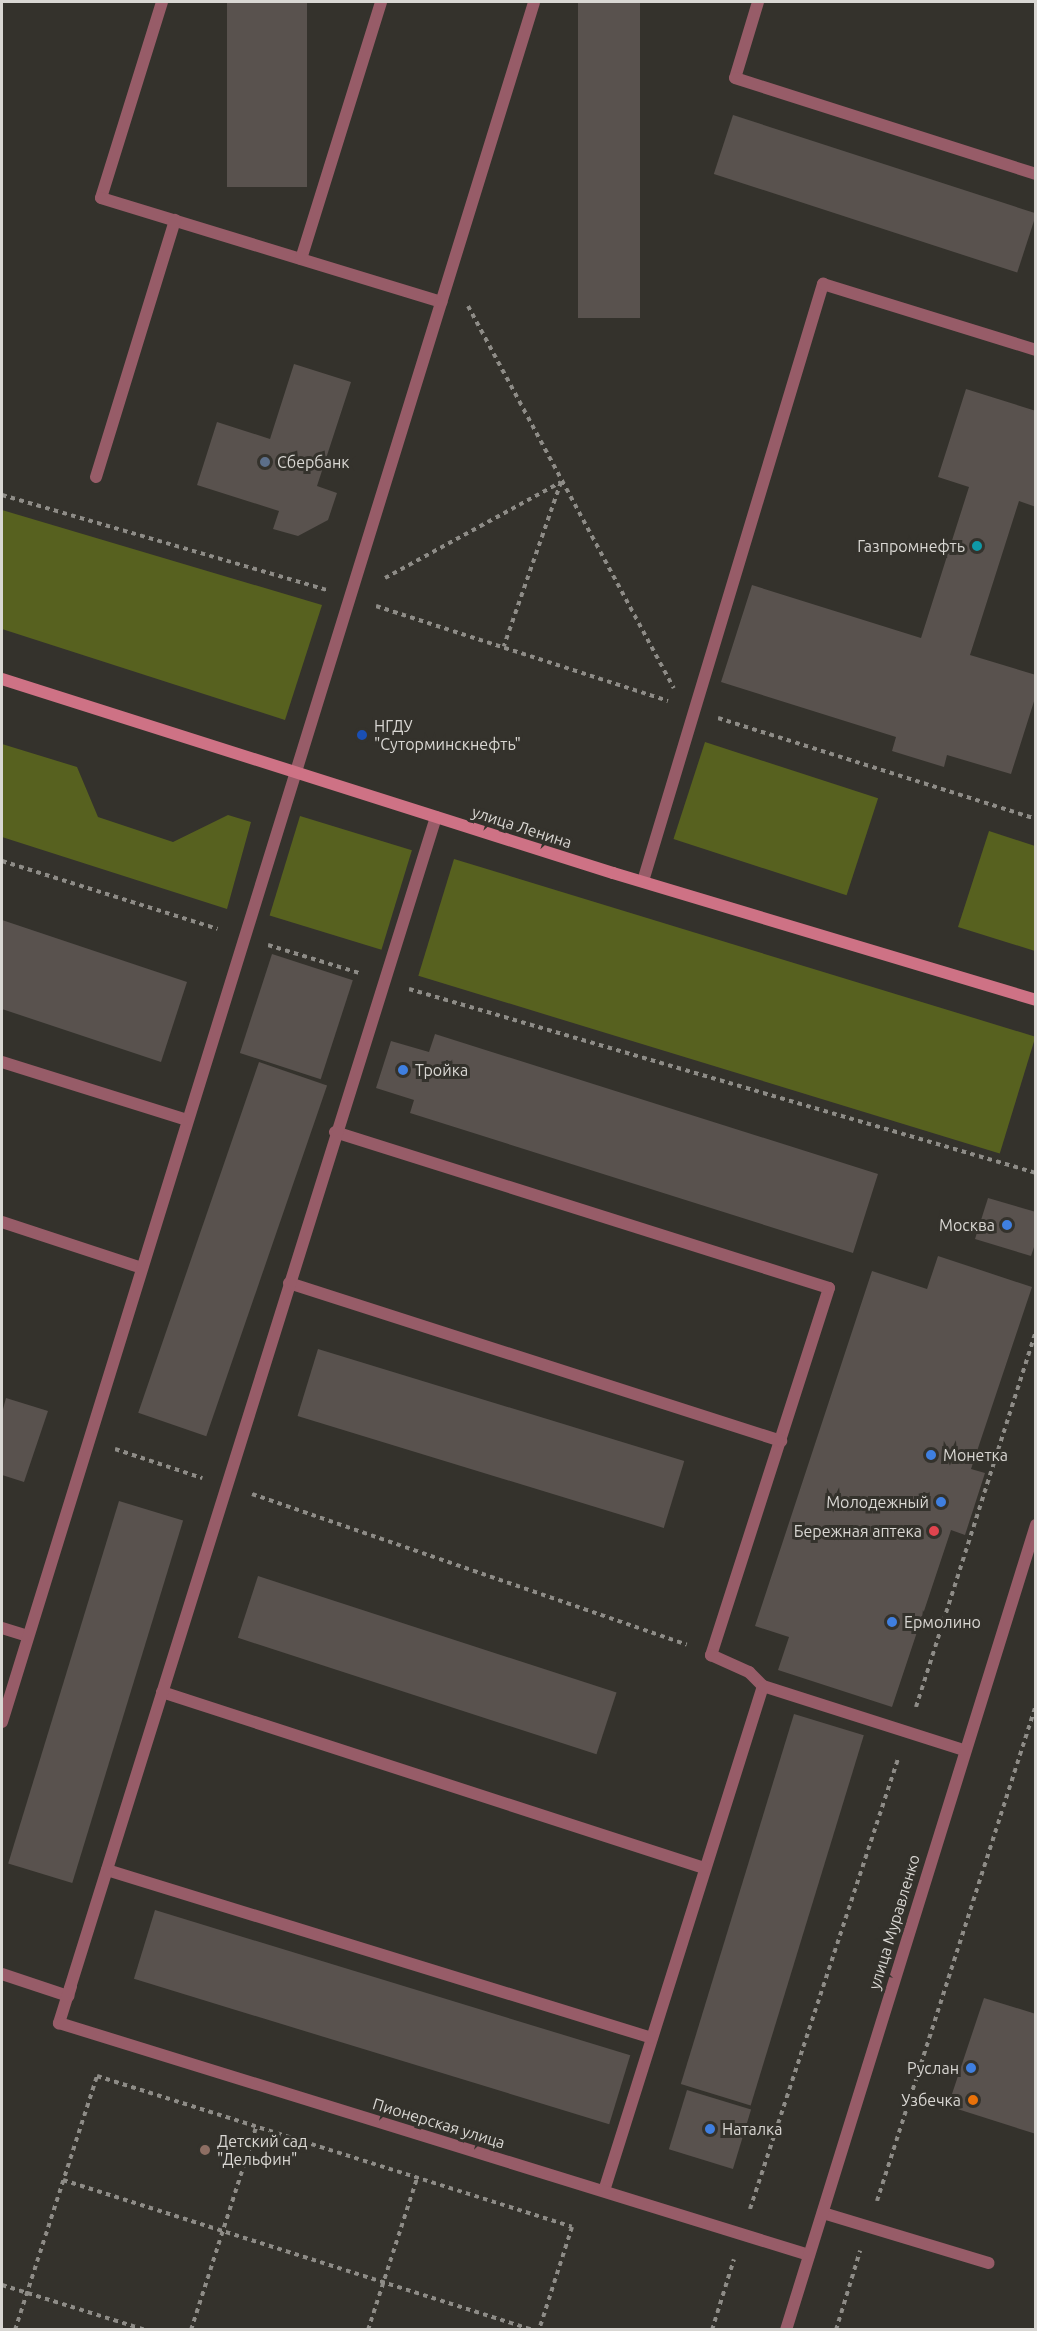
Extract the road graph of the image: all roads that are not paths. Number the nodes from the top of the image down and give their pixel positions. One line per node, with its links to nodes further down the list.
1 (162, 2): 6 (street)
2 (381, 2): 7 (street)
3 (534, 2): 8 (street)
4 (758, 2): 5 (street)
5 (1035, 174)
6 (176, 220): 7 (street); 10 (street)
7 (301, 259): 8 (street)
8 (441, 302): 12 (street)
9 (1035, 350): 14 (street)
10 (96, 477)
11 (2, 679): 12 (main road, улица Ленина)
12 (295, 774): 13 (main road, улица Ленина); 17 (street)
13 (436, 817): 14 (main road, улица Ленина); 18 (street)
14 (643, 881): 15 (main road, улица Ленина)
15 (1035, 1000)
16 (2, 1062): 17 (street)
17 (187, 1120): 20 (street)
18 (335, 1132): 21 (street); 22 (street)
19 (2, 1222): 20 (street)
20 (142, 1268): 25 (street)
21 (289, 1283): 22 (street); 27 (street)
22 (781, 1441): 26 (street)
23 (1035, 1525): 29 (street, улица Муравленко)
24 (2, 1628): 25 (street)
25 (28, 1636): 28 (street)
26 (763, 1686): 29 (street); 30 (street)
27 (162, 1692): 30 (street); 31 (street)
28 (2, 1722)
29 (964, 1750): 36 (street, улица Муравленко)
30 (704, 1868): 34 (street)
31 (107, 1870): 32 (street); 34 (street)
32 (77, 1965): 33 (street); 35 (street, Пионерская улица)
33 (2, 1974)
34 (652, 2038): 35 (street)
35 (604, 2191): 37 (street, Пионерская улица)
36 (823, 2213): 37 (street, улица Муравленко); 38 (street)
37 (809, 2255): 39 (street, улица Муравленко)
38 (989, 2263)
39 (788, 2329)

